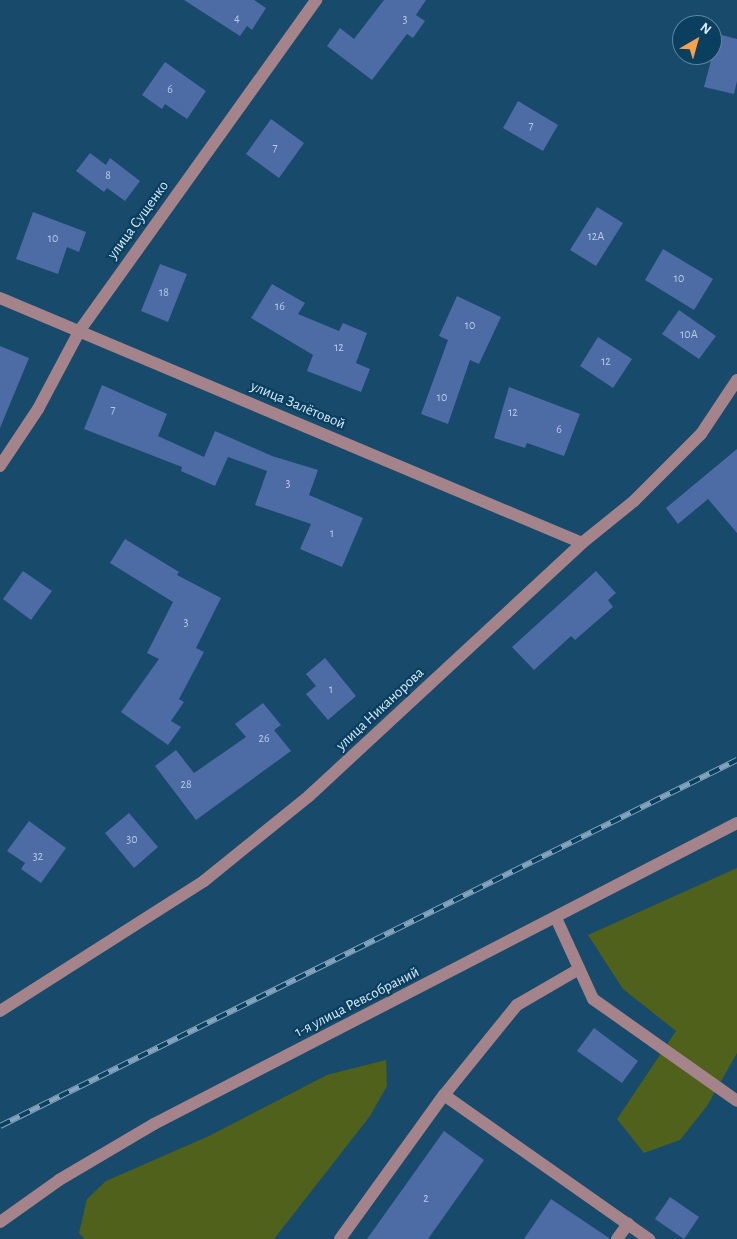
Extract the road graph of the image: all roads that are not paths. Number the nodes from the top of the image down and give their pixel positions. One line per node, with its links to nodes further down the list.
1 (316, 0): 3 (street, улица Сущенко)
2 (0, 298): 3 (street, улица Залётовой)
3 (80, 330): 5 (street, улица Сущенко); 6 (street, улица Залётовой)
4 (737, 380): 6 (street, улица Никанорова)
5 (0, 466)
6 (582, 544): 10 (street, улица Никанорова)
7 (737, 823): 8 (street, 1-я улица Ревсобраний)
8 (556, 918): 9 (street); 13 (street, 1-я улица Ревсобраний)
9 (579, 969): 11 (street); 12 (street)
10 (0, 1010)
11 (444, 1095): 14 (street); 15 (street)
12 (737, 1101)
13 (0, 1222)
14 (628, 1224): 16 (street); 17 (street)
15 (340, 1239)
16 (617, 1239)
17 (649, 1239)

